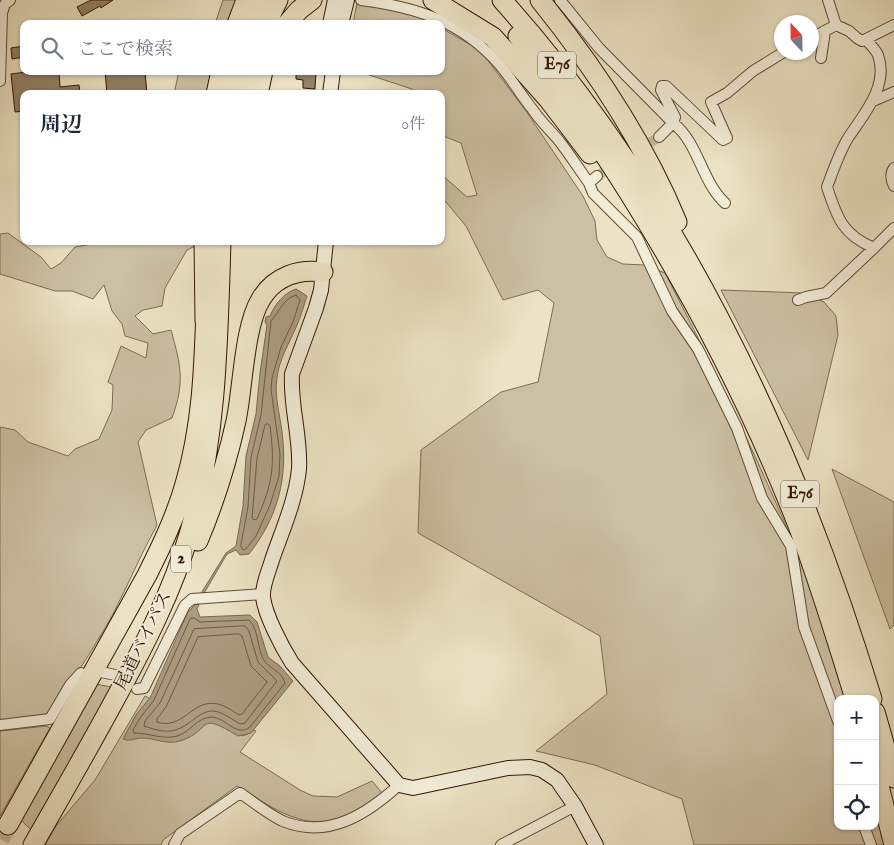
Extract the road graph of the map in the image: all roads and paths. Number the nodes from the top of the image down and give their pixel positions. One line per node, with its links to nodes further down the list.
1 (10, 0): 36 (street)
2 (246, 0): 15 (highway)
3 (263, 0): 16 (highway)
4 (278, 0): 17 (highway)
5 (312, 0): 18 (highway)
6 (335, 0): 19 (street)
7 (347, 0): 20 (street)
8 (361, 0): 21 (street)
9 (433, 0): 59 (highway)
10 (490, 0): 59 (highway, E76)
11 (502, 0): 59 (highway, E76)
12 (540, 0): 59 (highway)
13 (560, 0): 45 (street)
14 (828, 0): 23 (street)
15 (238, 20)
16 (254, 20)
17 (268, 20)
18 (290, 20)
19 (331, 20)
20 (342, 20)
21 (440, 20)
22 (445, 22): 69 (street)
23 (836, 24): 25 (street); 27 (street)
24 (894, 25): 27 (street)
25 (825, 32): 26 (street); 29 (street)
26 (819, 35)
27 (866, 40): 44 (street)
28 (774, 58): 45 (street)
29 (821, 58)
30 (220, 75): 37 (highway)
31 (234, 75): 38 (highway)
32 (248, 75): 39 (highway)
33 (262, 75): 40 (highway)
34 (324, 75): 41 (street)
35 (332, 75): 42 (street)
36 (0, 81)
37 (217, 90)
38 (230, 90)
39 (244, 90)
40 (259, 90)
41 (322, 90)
42 (330, 90)
43 (894, 92): 44 (street)
44 (872, 101): 56 (street)
45 (673, 123): 46 (street); 49 (street)
46 (659, 137)
47 (894, 168): 48 (street)
48 (894, 186)
49 (725, 203)
50 (894, 228): 56 (street)
51 (204, 245): 60 (highway)
52 (209, 245): 60 (highway, 尾道バイパス / 2)
53 (222, 245): 61 (highway, 尾道バイパス / 2)
54 (232, 245): 61 (highway)
55 (326, 245): 57 (street)
56 (874, 248): 58 (street)
57 (323, 272): 62 (street); 72 (highway)
58 (798, 300)
59 (701, 301): 67 (highway, E76); 68 (highway, E76)
60 (205, 340): 77 (highway, 尾道バイパス / 2)
61 (190, 532): 72 (highway, 尾道バイパス / 2)
62 (263, 594): 66 (street); 74 (street)
63 (102, 672): 65 (street)
64 (81, 673): 70 (street)
65 (120, 676)
66 (137, 689)
67 (854, 695)
68 (871, 695)
69 (834, 710)
70 (0, 725)
71 (879, 726): 73 (highway)
72 (83, 757): 79 (highway, 尾道バイパス / 2)
73 (894, 778)
74 (400, 785): 76 (street); 80 (street)
75 (879, 785): 84 (highway)
76 (575, 806): 81 (street); 82 (street)
77 (8, 825)
78 (865, 830): 83 (street)
79 (33, 845)
80 (174, 845)
81 (501, 845)
82 (596, 845)
83 (871, 845)
84 (894, 845)

